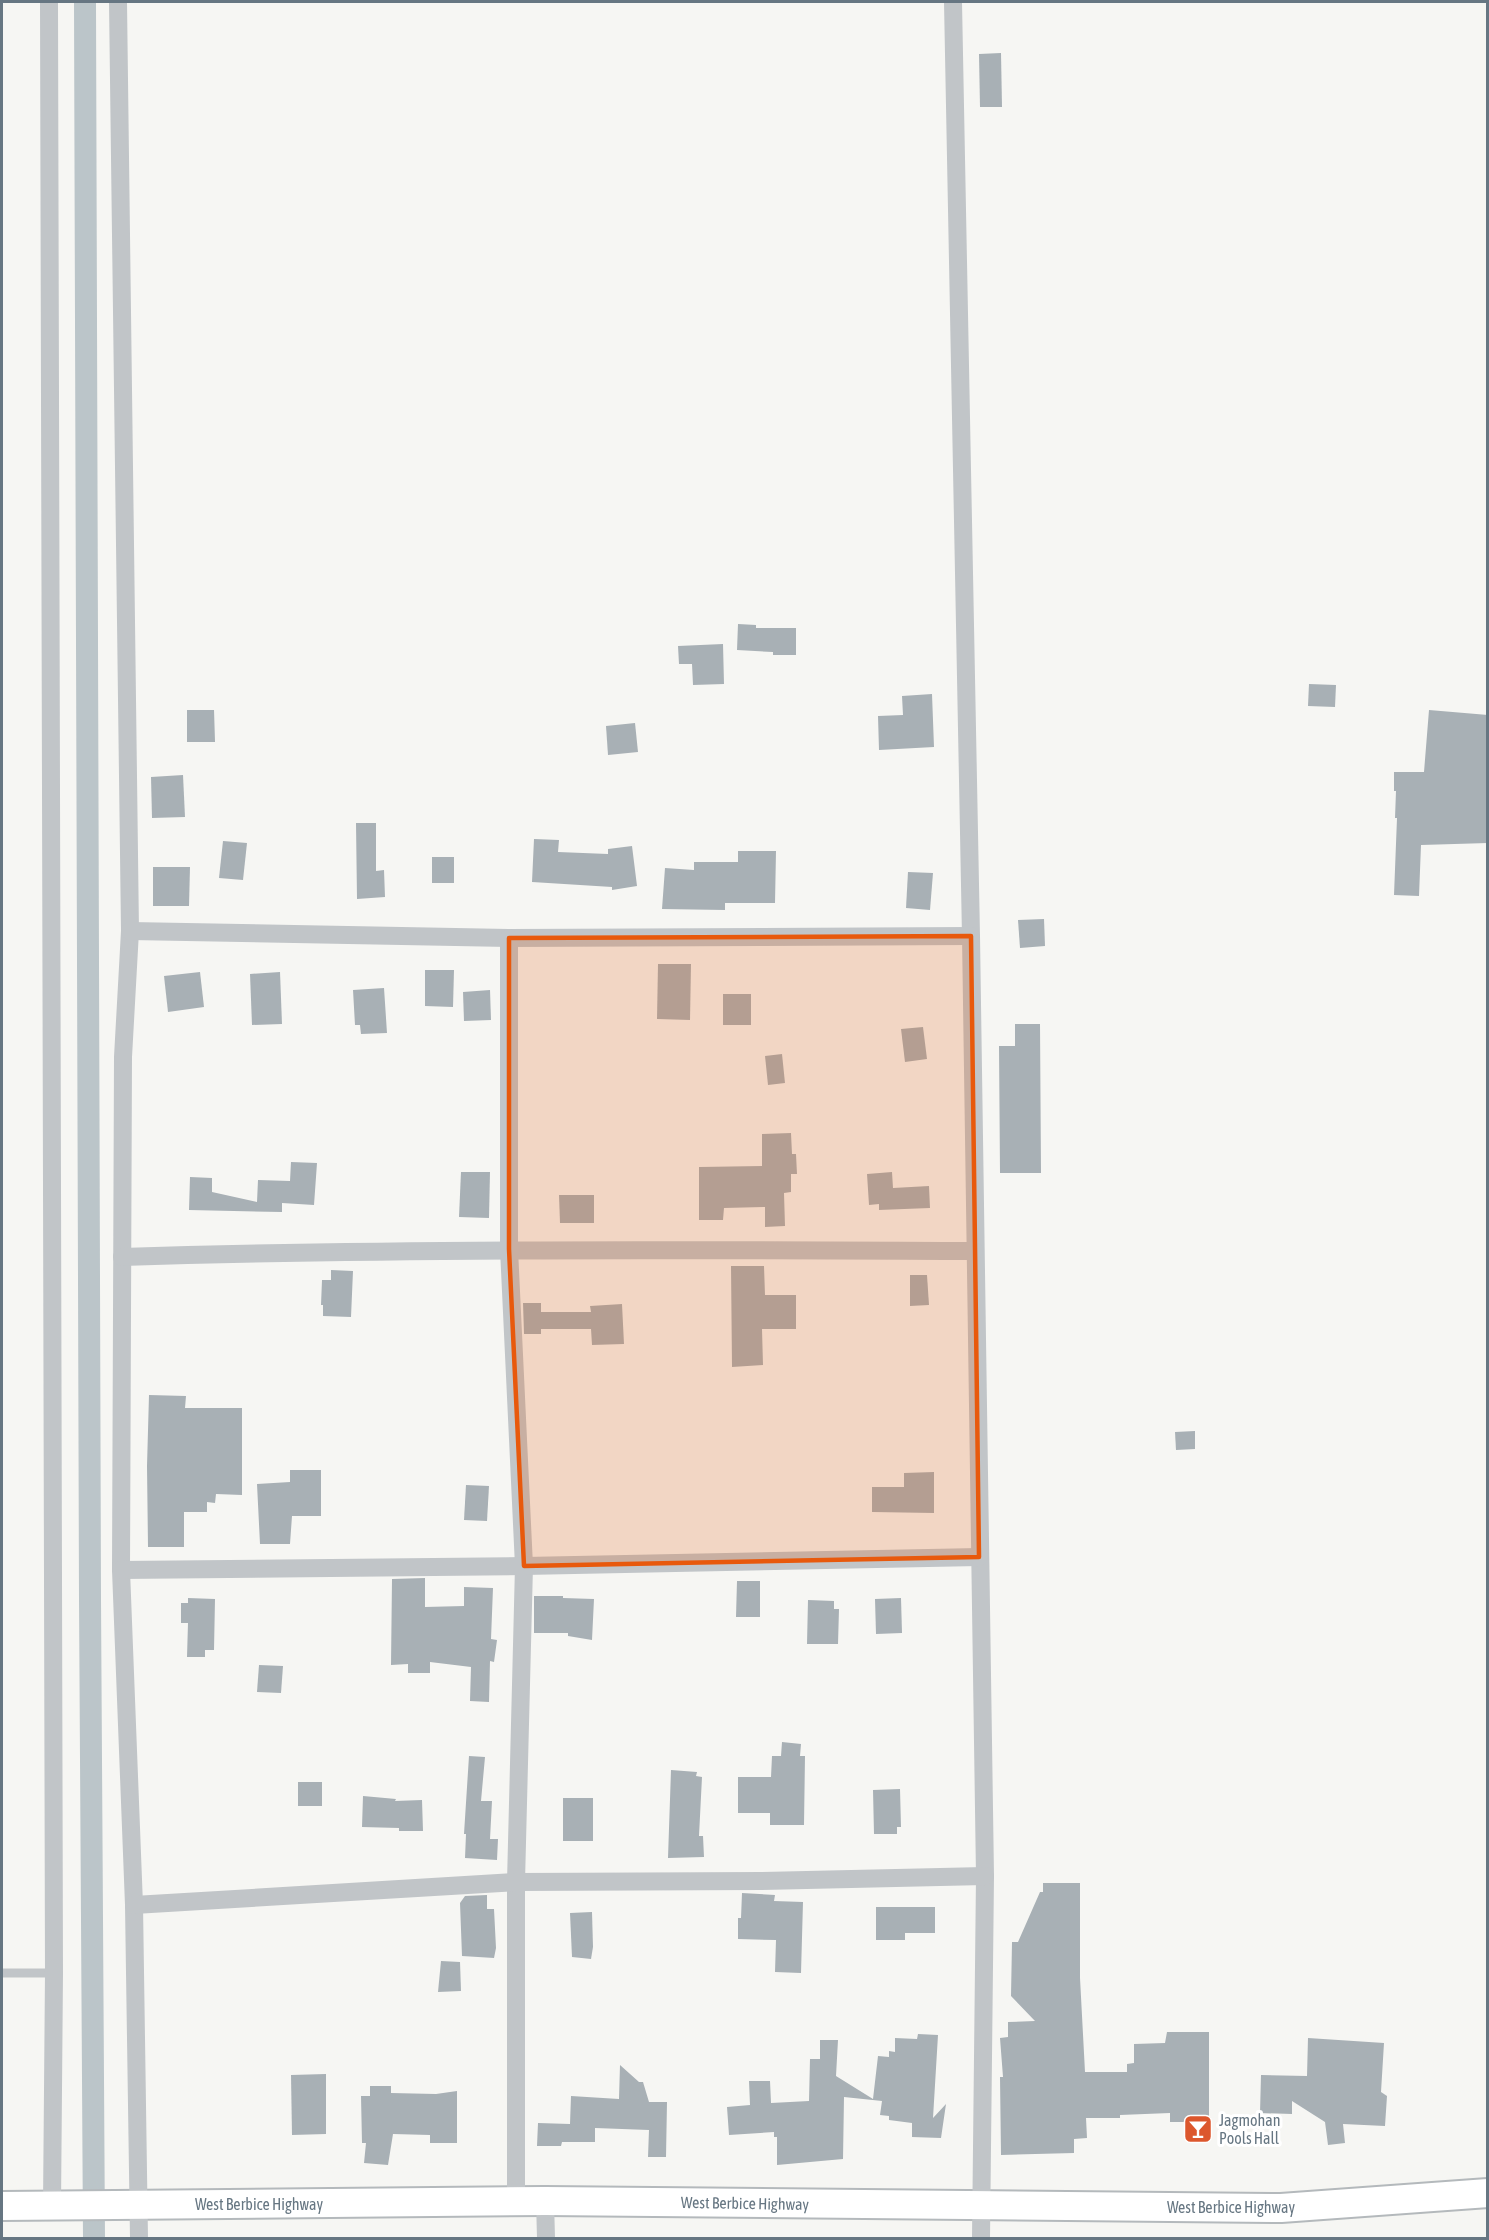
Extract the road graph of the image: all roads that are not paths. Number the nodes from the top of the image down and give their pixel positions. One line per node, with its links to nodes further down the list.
1 (49, 2): 17 (street)
2 (118, 2): 4 (street)
3 (952, 2): 5 (street)
4 (130, 931): 6 (street); 9 (street)
5 (971, 936): 6 (street); 8 (street)
6 (509, 938): 7 (street)
7 (509, 1249): 8 (street); 9 (street); 11 (street)
8 (974, 1251): 10 (street)
9 (122, 1257): 12 (street)
10 (980, 1557): 11 (street); 13 (street)
11 (524, 1566): 12 (street); 14 (street)
12 (121, 1570): 15 (street)
13 (985, 1876): 14 (street); 24 (street)
14 (516, 1882): 15 (street); 20 (street)
15 (134, 1905): 21 (street)
16 (2, 1973): 17 (lane)
17 (54, 1973): 23 (street)
18 (1488, 2193): 24 (main road, West Berbice Highway)
19 (545, 2201): 20 (main road, West Berbice Highway); 24 (main road, West Berbice Highway); 26 (street)
20 (516, 2202): 21 (main road, West Berbice Highway)
21 (138, 2205): 23 (main road, West Berbice Highway); 25 (street)
22 (2, 2206): 23 (main road, West Berbice Highway)
23 (52, 2206)
24 (981, 2206): 27 (street)
25 (139, 2238)
26 (546, 2238)
27 (981, 2238)

